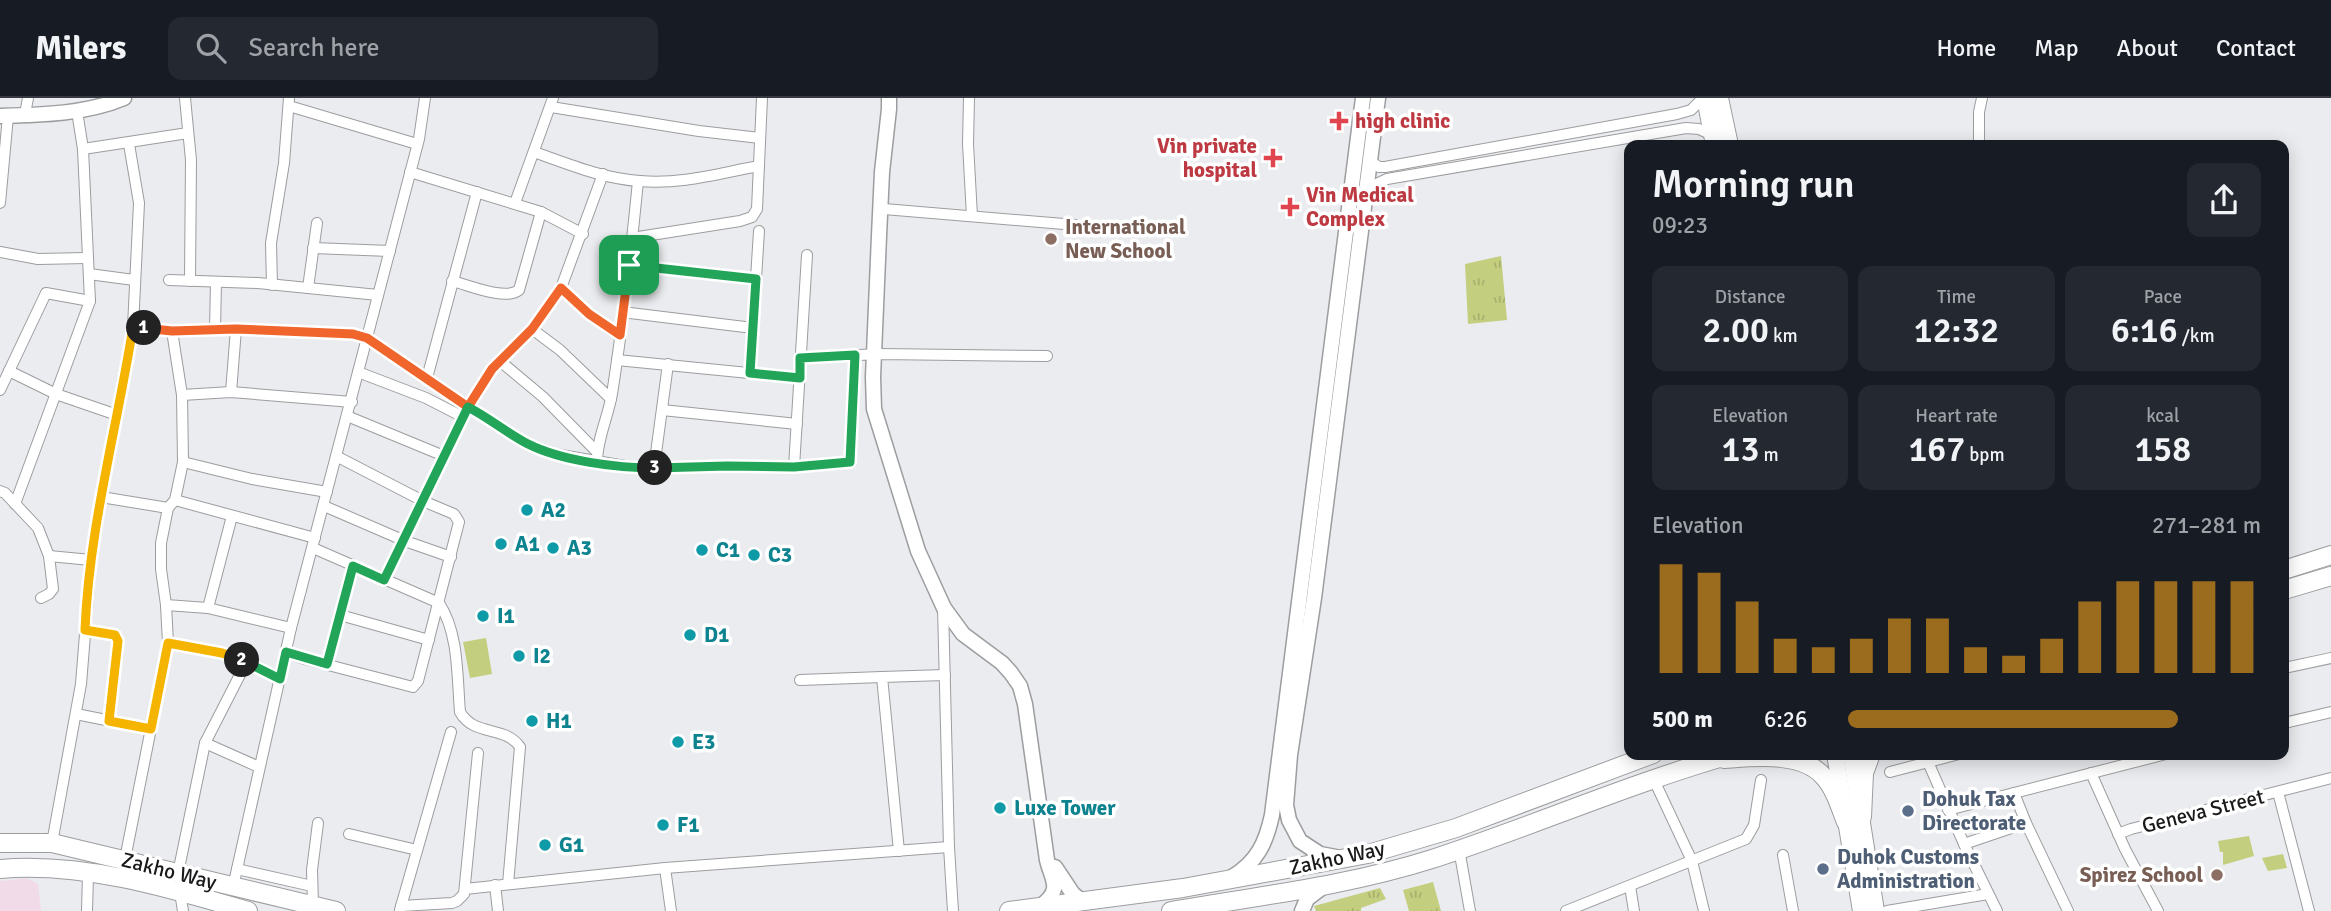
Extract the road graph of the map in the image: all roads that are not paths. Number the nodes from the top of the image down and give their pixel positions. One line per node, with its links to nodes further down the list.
1 (28, 98): 21 (street)
2 (124, 98): 15 (street)
3 (185, 98): 24 (street)
4 (425, 98): 30 (street)
5 (762, 98): 25 (street)
6 (889, 98): 80 (street)
7 (900, 98): 44 (street)
8 (969, 98): 46 (street)
9 (1363, 98): 50 (street)
10 (1378, 98): 33 (street)
11 (1704, 98): 18 (street); 26 (main road)
12 (1720, 98): 27 (main road)
13 (1973, 98): 20 (street)
14 (1982, 98): 20 (street)
15 (102, 102): 19 (street)
16 (289, 102): 30 (street); 66 (street)
17 (552, 103): 25 (street); 32 (street)
18 (1690, 110): 23 (street); 35 (street)
19 (76, 111): 21 (street); 31 (street)
20 (1979, 113): 28 (street)
21 (24, 114): 22 (street)
22 (4, 116): 42 (street)
23 (1692, 128): 26 (street); 38 (street)
24 (188, 133): 29 (street); 63 (street)
25 (760, 138): 34 (street)
26 (1713, 140)
27 (1729, 140)
28 (1979, 140)
29 (129, 144): 31 (street); 61 (street)
30 (417, 144): 36 (street)
31 (83, 149): 57 (street)
32 (534, 152): 37 (street); 43 (street)
33 (1370, 161): 35 (street); 40 (street)
34 (759, 166): 39 (street); 52 (street)
35 (1385, 167): 38 (street)
36 (410, 173): 41 (street); 55 (street)
37 (603, 174): 39 (street); 51 (street)
38 (1387, 179): 40 (street)
39 (638, 181): 52 (street)
40 (1366, 189): 50 (street)
41 (477, 192): 43 (street); 64 (street)
42 (0, 203)
43 (515, 203): 45 (street)
44 (884, 209): 46 (street); 80 (street)
45 (541, 212): 51 (street); 64 (street)
46 (972, 216): 48 (street)
47 (317, 223): 53 (street)
48 (1076, 225)
49 (759, 231): 60 (street)
50 (1354, 233): 104 (street)
51 (583, 234): 68 (street)
52 (632, 238): 58 (street)
53 (313, 248): 55 (street); 67 (street)
54 (0, 251): 57 (street)
55 (390, 251): 69 (street)
56 (807, 255): 83 (street)
57 (87, 258): 59 (street)
58 (629, 265): 60 (street); 71 (street)
59 (89, 274): 61 (street); 70 (street)
60 (756, 279): 73 (street)
61 (134, 280): 72 (street)
62 (169, 280): 63 (street)
63 (190, 281): 65 (street)
64 (452, 281): 90 (street)
65 (216, 282): 66 (street); 76 (street)
66 (272, 285): 67 (street)
67 (308, 288): 69 (street)
68 (561, 288): 75 (street); 78 (street)
69 (378, 295): 79 (street)
70 (90, 301): 87 (street); 94 (street)
71 (622, 312): 73 (street); 78 (street)
72 (133, 327): 77 (street); 100 (street)
73 (753, 328): 89 (street)
74 (236, 329): 76 (street); 79 (street); 93 (street)
75 (532, 329): 85 (street); 96 (street)
76 (215, 330): 77 (street)
77 (172, 331): 95 (street)
78 (620, 335): 84 (street)
79 (367, 338): 88 (street); 90 (street)
80 (877, 354): 81 (street); 82 (street); 135 (street); 206 (street)
81 (855, 355): 83 (street); 109 (street)
82 (1047, 356)
83 (800, 358): 91 (street)
84 (617, 360): 86 (street); 96 (street)
85 (500, 361): 98 (street); 107 (street)
86 (668, 364): 89 (street); 99 (street)
87 (9, 371): 92 (street); 94 (street)
88 (358, 372): 97 (street); 102 (street)
89 (750, 373): 91 (street)
90 (427, 378): 98 (street)
91 (800, 378): 103 (street)
92 (0, 390)
93 (231, 393): 95 (street); 97 (street)
94 (56, 394): 100 (street); 115 (street)
95 (183, 395): 108 (street)
96 (611, 398): 107 (street)
97 (352, 402): 101 (street)
98 (468, 407): 102 (street); 107 (street)
99 (662, 411): 103 (street); 110 (street)
100 (117, 415): 113 (street)
101 (346, 416): 105 (street); 106 (street)
102 (463, 417): 106 (street)
103 (797, 424): 109 (street)
104 (1325, 454): 131 (street); 132 (street)
105 (336, 456): 112 (street); 114 (street)
106 (444, 456): 114 (street)
107 (597, 457): 110 (street)
108 (183, 462): 112 (street); 116 (street)
109 (794, 467): 110 (street)
110 (654, 468)
111 (0, 491): 115 (street)
112 (327, 492): 117 (street)
113 (101, 497): 116 (street); 124 (street)
114 (423, 501): 119 (street); 123 (street)
115 (15, 504): 122 (street)
116 (172, 504): 118 (street); 134 (street)
117 (324, 506): 119 (street); 120 (street)
118 (232, 516): 120 (street); 136 (street)
119 (405, 541): 123 (street); 128 (street)
120 (314, 543): 125 (street); 138 (street)
121 (2331, 555): 126 (highway)
122 (49, 556): 124 (street); 130 (street)
123 (451, 557): 133 (street)
124 (91, 560): 139 (street)
125 (353, 566): 128 (street); 137 (street)
126 (2289, 568)
127 (2331, 576): 129 (highway)
128 (384, 580): 133 (street)
129 (2289, 589)
130 (41, 598)
131 (1299, 598): 132 (street); 159 (street)
132 (1314, 602): 159 (street)
133 (439, 603): 140 (street); 200 (street)
134 (166, 605): 136 (street); 141 (street)
135 (943, 607): 147 (street); 206 (street)
136 (208, 608): 138 (street)
137 (340, 615): 140 (street); 145 (street)
138 (291, 628): 142 (street)
139 (85, 630): 152 (street); 153 (street)
140 (429, 640): 145 (street)
141 (168, 643): 144 (street); 155 (street)
142 (286, 652): 145 (street); 149 (street)
143 (2331, 658): 146 (street)
144 (247, 661): 149 (street); 157 (street)
145 (327, 664)
146 (2289, 667)
147 (945, 675): 148 (street); 186 (street)
148 (882, 677): 150 (street); 189 (street)
149 (280, 679): 169 (street)
150 (800, 680)
151 (2331, 712): 154 (street)
152 (76, 714): 153 (street); 184 (street)
153 (109, 721): 155 (street)
154 (2289, 722)
155 (151, 729): 192 (street)
156 (450, 732): 188 (street)
157 (205, 743): 169 (street); 196 (street)
158 (478, 753): 205 (street)
159 (1286, 753): 191 (street); 199 (street)
160 (1637, 760): 191 (highway, Zakho Way)
161 (1713, 760): 173 (highway, Zakho Way)
162 (1785, 760): 178 (highway)
163 (1837, 760): 178 (main road)
164 (1851, 760): 178 (main road)
165 (1869, 760): 178 (highway)
166 (1936, 760): 168 (street)
167 (2142, 760): 171 (street)
168 (1928, 762): 170 (street); 177 (street)
169 (259, 768): 198 (street)
170 (1890, 772)
171 (2091, 773): 176 (street); 182 (street)
172 (2331, 778): 175 (street, Geneva Street)
173 (1654, 780): 187 (highway, Zakho Way); 193 (street)
174 (1761, 780): 193 (street)
175 (2278, 792): 182 (street, Geneva Street); 235 (street)
176 (2014, 793): 177 (street); 179 (street)
177 (1948, 810): 185 (street)
178 (1854, 819): 230 (main road); 231 (main road)
179 (2026, 823): 185 (street); 234 (street)
180 (318, 824): 202 (street)
181 (349, 834): 188 (street)
182 (2118, 834): 214 (street, Geneva Street)
183 (0, 843): 184 (highway, Zakho Way)
184 (52, 843): 192 (highway, Zakho Way)
185 (1964, 844): 209 (street)
186 (949, 847): 189 (street); 221 (street)
187 (1459, 849): 203 (highway, Zakho Way); 225 (street)
188 (417, 850): 213 (street)
189 (899, 851): 194 (street)
190 (1783, 855): 229 (street)
191 (1344, 858): 199 (highway, Zakho Way)
192 (124, 859): 196 (highway, Zakho Way)
193 (1692, 861): 204 (street); 228 (street)
194 (665, 867): 200 (street); 220 (street)
195 (0, 869): 197 (highway, Zakho Way)
196 (178, 873): 198 (highway, Zakho Way)
197 (88, 874): 207 (highway, Zakho Way); 215 (street)
198 (235, 878): 202 (street); 211 (highway, Zakho Way)
199 (1228, 880): 210 (highway, Zakho Way)
200 (508, 884): 201 (street)
201 (495, 885): 205 (street); 219 (street)
202 (312, 886): 211 (street)
203 (1324, 886): 208 (highway, Zakho Way); 224 (street)
204 (1630, 886): 226 (street); 227 (street)
205 (464, 889): 213 (street)
206 (1061, 889): 210 (street); 212 (street)
207 (180, 891): 216 (street); 217 (highway, Zakho Way)
208 (1273, 894): 223 (highway, Zakho Way); 224 (street)
209 (1988, 894): 232 (street); 233 (street)
210 (1082, 901): 212 (highway, Zakho Way)
211 (313, 905): 218 (highway, Zakho Way)
212 (1041, 906): 222 (highway, Zakho Way)
213 (400, 908)
214 (2154, 910)
215 (87, 911)
216 (183, 911)
217 (248, 911)
218 (336, 911)
219 (498, 911)
220 (671, 911)
221 (953, 911)
222 (1009, 911)
223 (1171, 911)
224 (1301, 911)
225 (1470, 911)
226 (1569, 911)
227 (1634, 911)
228 (1704, 911)
229 (1793, 911)
230 (1861, 911)
231 (1876, 911)
232 (1887, 911)
233 (1997, 911)
234 (2068, 911)
235 (2309, 911)

